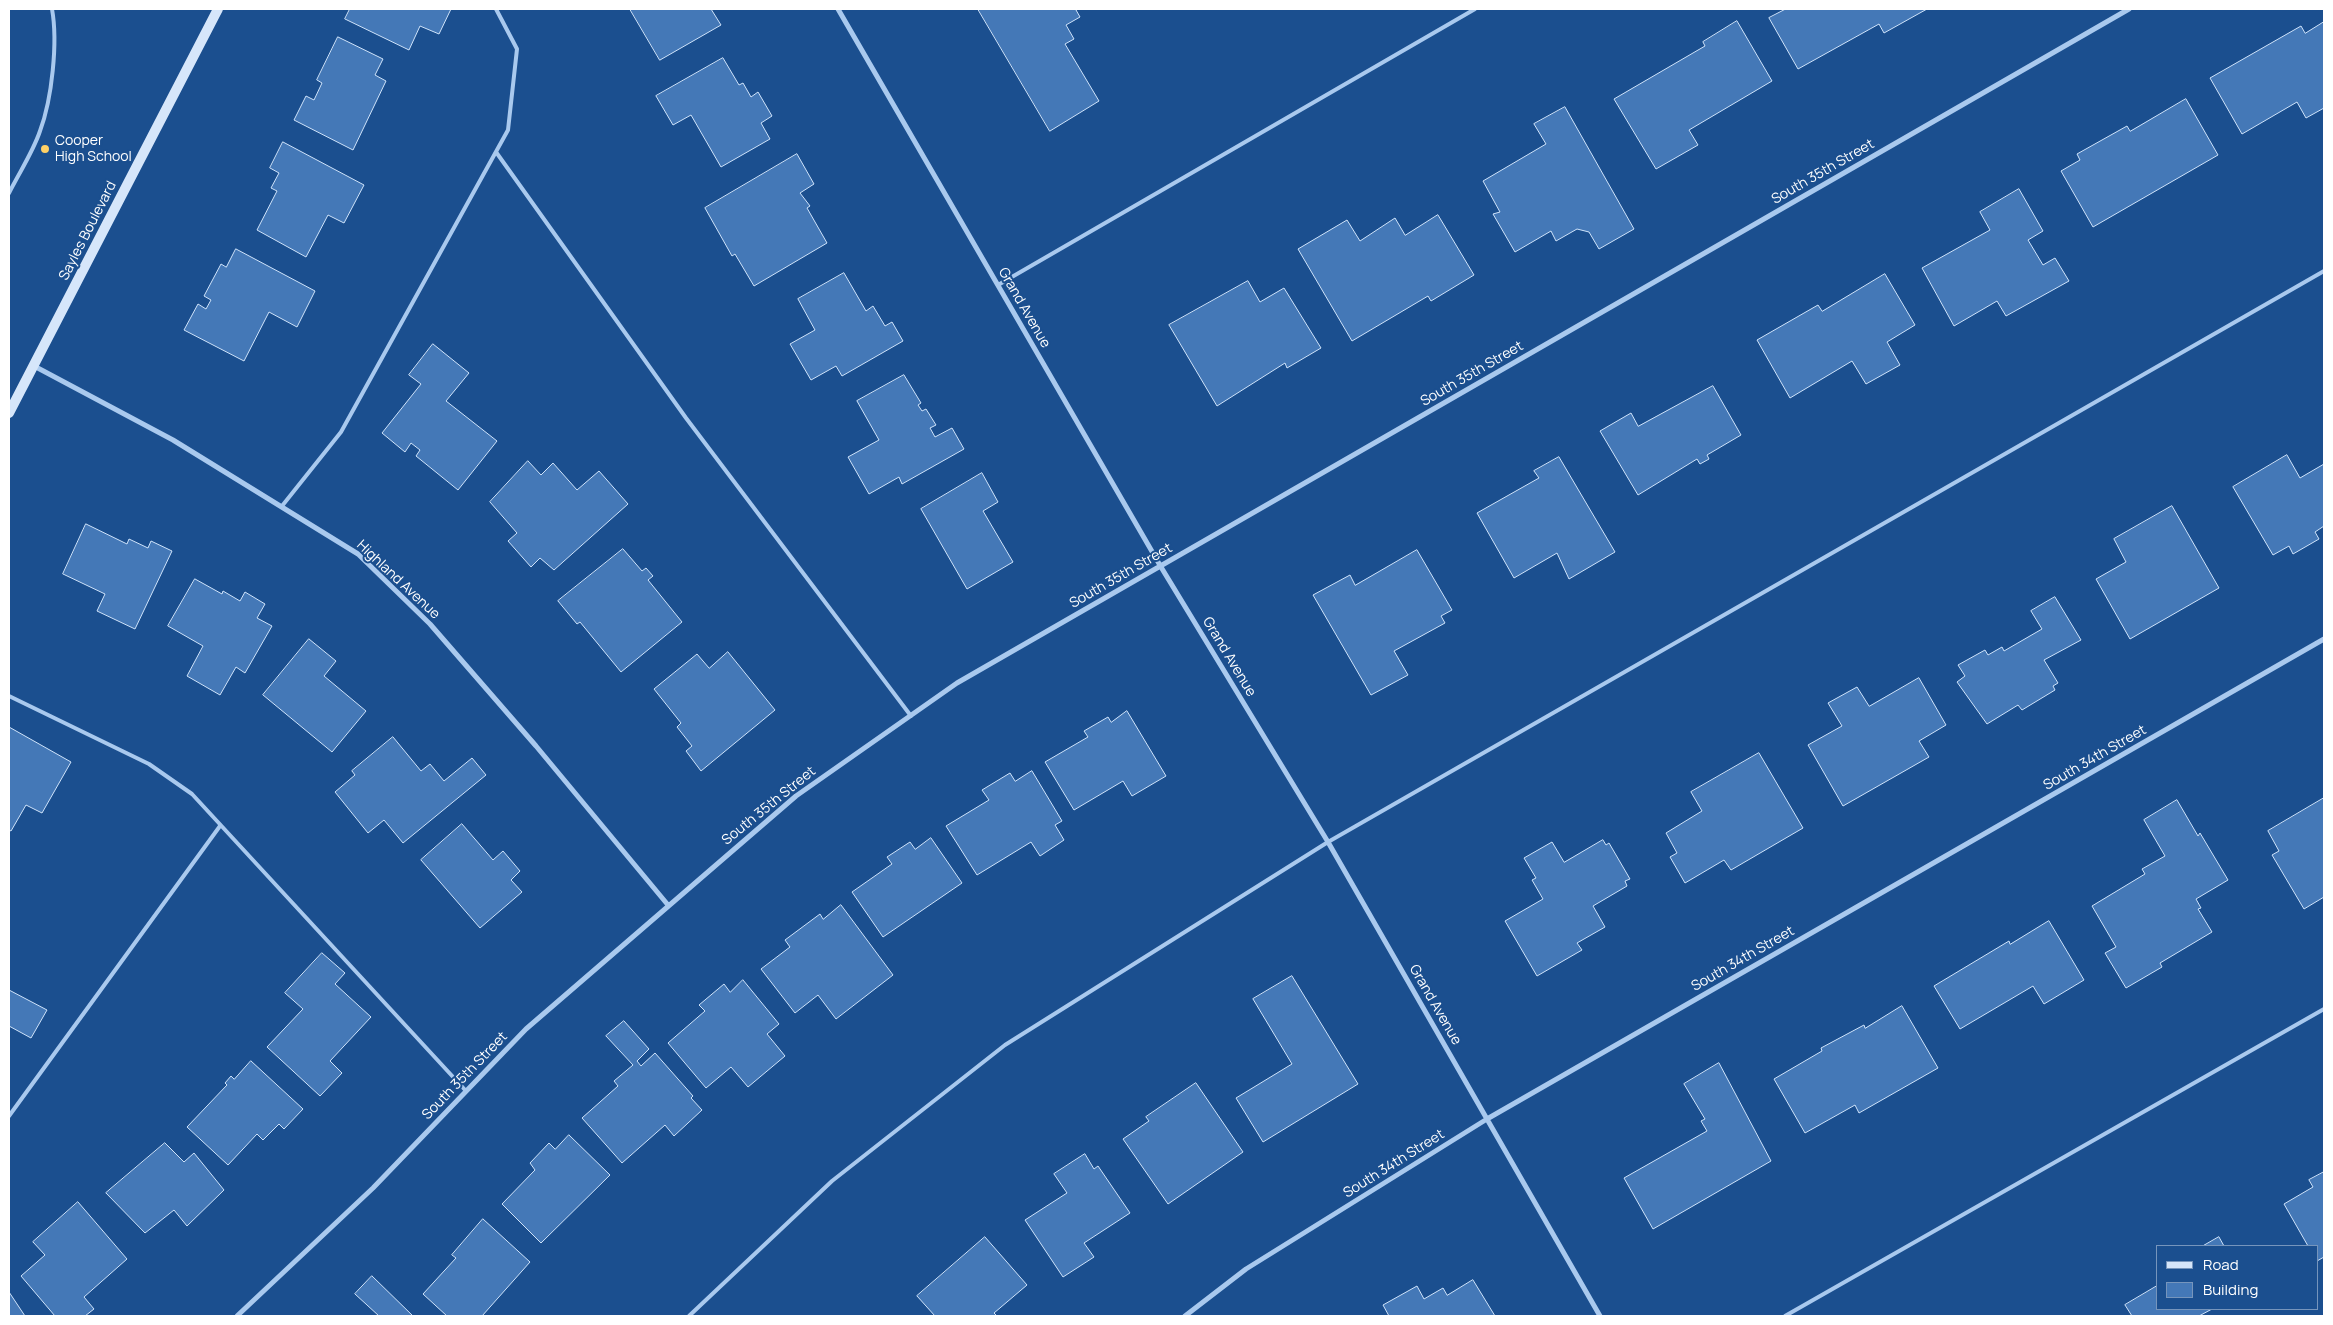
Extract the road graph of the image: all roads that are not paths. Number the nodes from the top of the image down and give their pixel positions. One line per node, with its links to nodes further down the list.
1 (52, 9): 8 (lane)
2 (218, 9): 11 (street, Sayles Boulevard)
3 (496, 9): 7 (lane)
4 (838, 9): 10 (street, Grand Avenue)
5 (1475, 9): 10 (lane)
6 (2129, 9): 14 (street, South 35th Street)
7 (496, 152): 13 (lane); 17 (lane)
8 (9, 193)
9 (2324, 272): 19 (lane)
10 (998, 285): 14 (street, Grand Avenue)
11 (34, 366): 12 (street, Sayles Boulevard); 13 (street, Highland Avenue)
12 (9, 413)
13 (282, 506): 20 (street, Highland Avenue)
14 (1161, 567): 17 (street, South 35th Street); 19 (street, Grand Avenue)
15 (2324, 639): 24 (street, South 34th Street)
16 (9, 696): 18 (lane)
17 (911, 716): 20 (street, South 35th Street)
18 (220, 826): 22 (lane); 23 (lane)
19 (1328, 842): 24 (street, Grand Avenue); 26 (lane)
20 (668, 905): 22 (street, South 35th Street)
21 (2324, 1009): 29 (lane)
22 (466, 1091): 25 (street, South 35th Street)
23 (9, 1116)
24 (1487, 1119): 27 (street, South 34th Street); 28 (street, Grand Avenue)
25 (237, 1316)
26 (689, 1316)
27 (1185, 1316)
28 (1600, 1316)
29 (1785, 1316)

